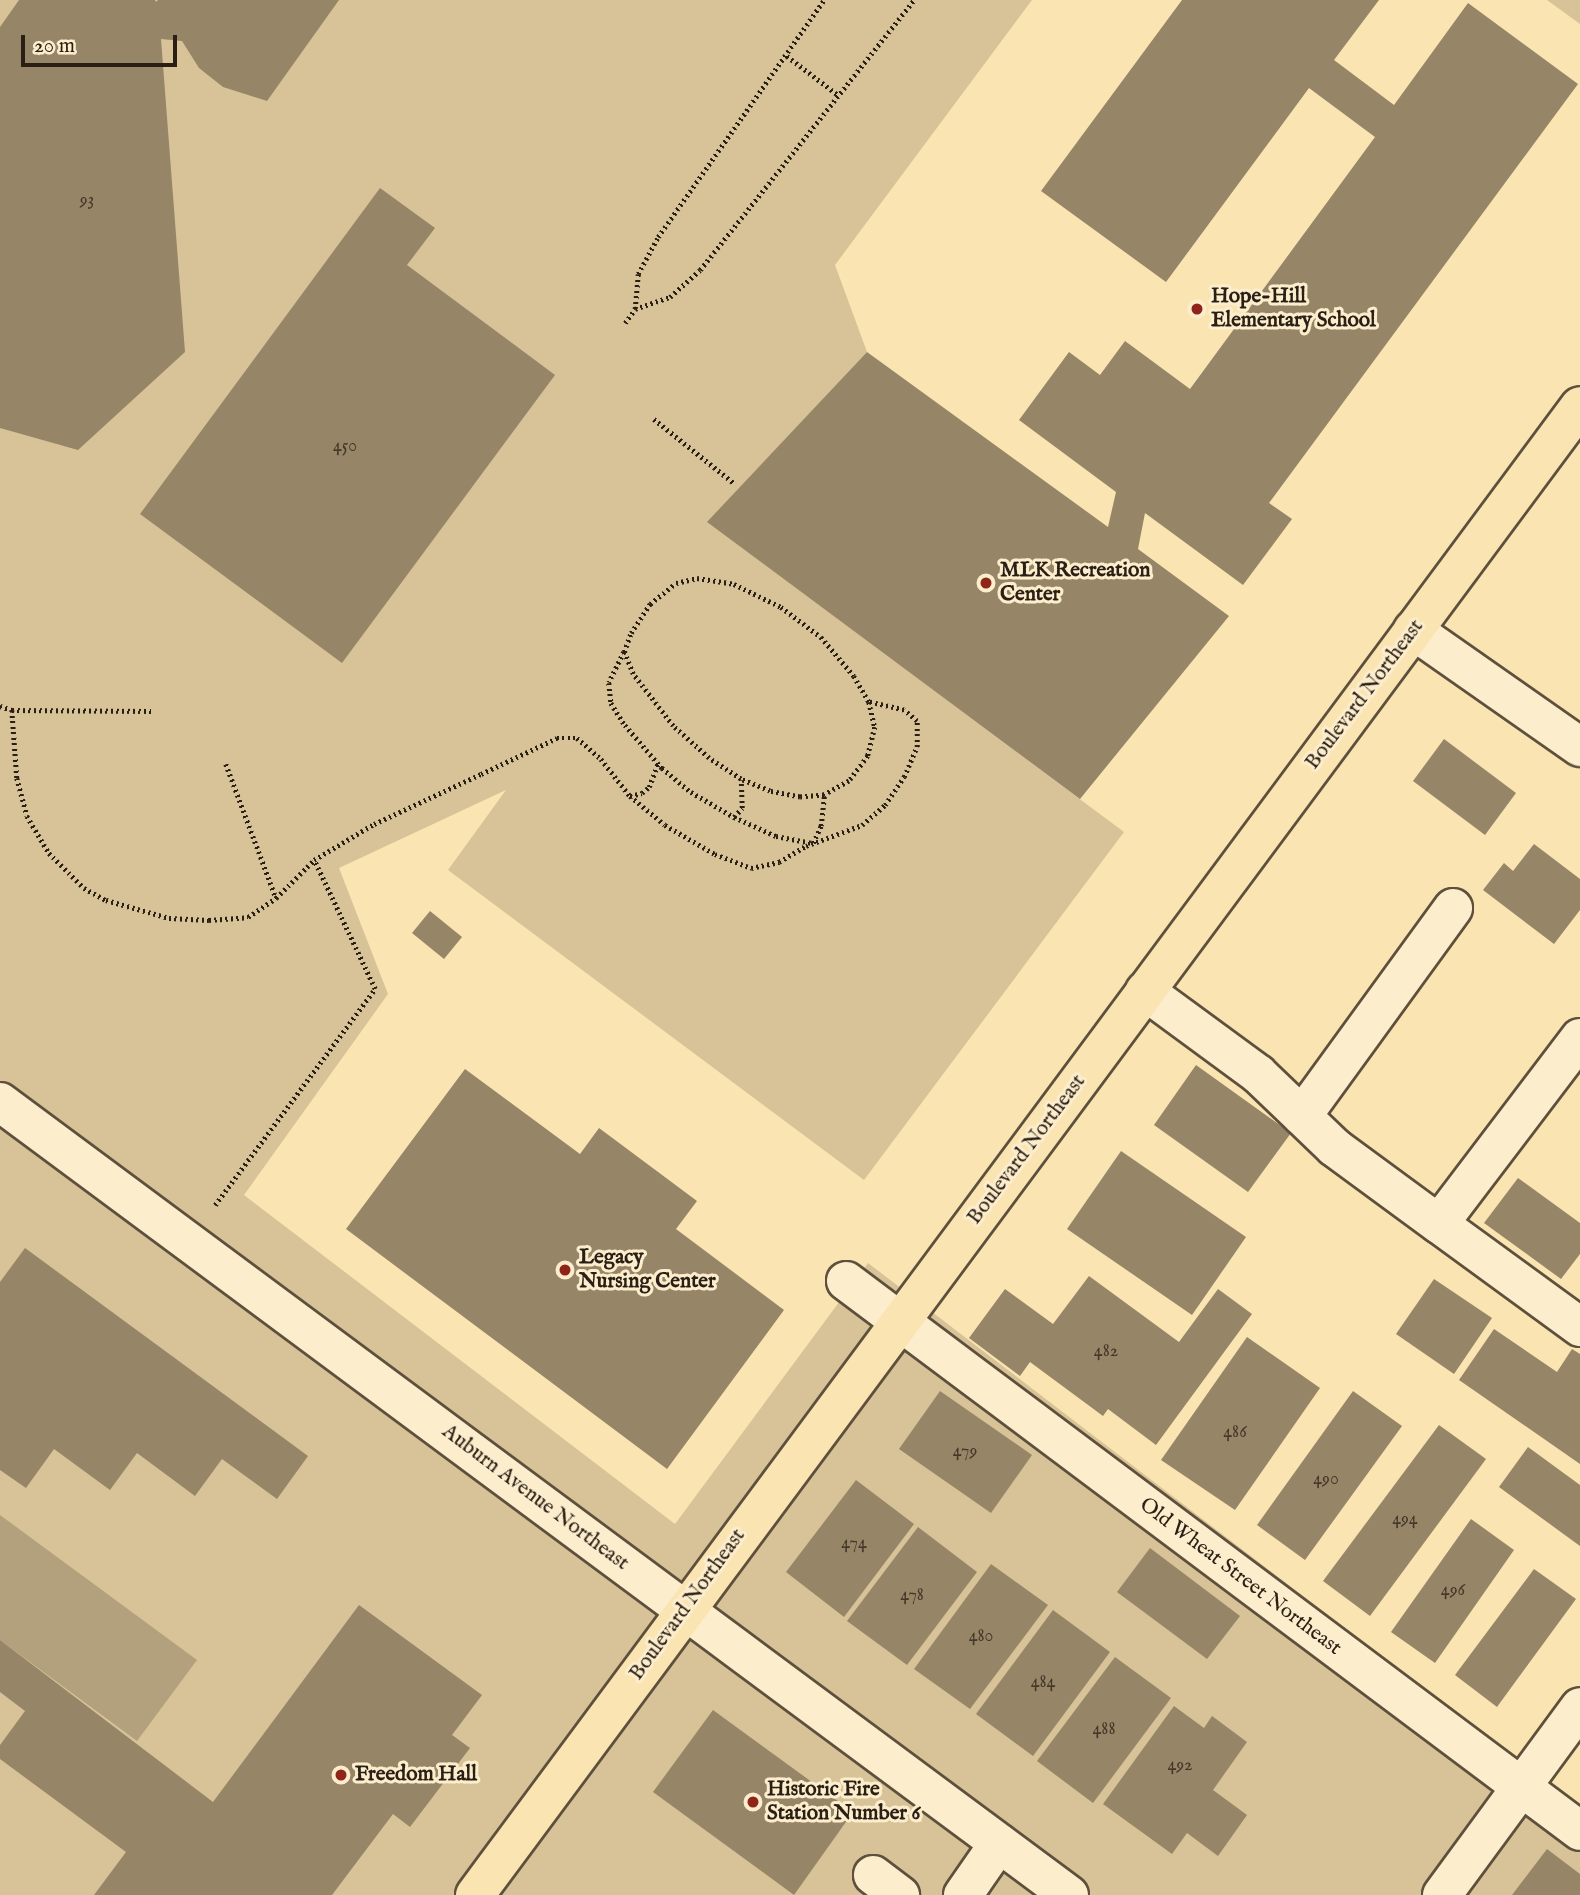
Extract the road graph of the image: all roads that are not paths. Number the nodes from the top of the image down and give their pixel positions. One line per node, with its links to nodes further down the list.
1 (1580, 406): 2 (main road, Boulevard Northeast)
2 (1413, 630): 3 (street); 5 (main road, Boulevard Northeast)
3 (1580, 747)
4 (1453, 908): 8 (street)
5 (1145, 991): 8 (street); 11 (main road, Boulevard Northeast)
6 (1580, 1038): 9 (street)
7 (0, 1102): 13 (street, Auburn Avenue Northeast)
8 (1302, 1116): 9 (street)
9 (1439, 1224): 12 (street)
10 (846, 1281): 11 (street, Old Wheat Street Northeast)
11 (899, 1323): 13 (main road, Boulevard Northeast); 15 (street, Old Wheat Street Northeast)
12 (1580, 1327)
13 (686, 1610): 17 (street, Auburn Avenue Northeast); 18 (main road, Boulevard Northeast)
14 (1580, 1707): 15 (street)
15 (1521, 1787): 16 (street, Old Wheat Street Northeast); 21 (street)
16 (1580, 1831)
17 (999, 1843): 19 (street); 20 (street, Auburn Avenue Northeast)
18 (475, 1895)
19 (963, 1895)
20 (1069, 1895)
21 (1442, 1895)

